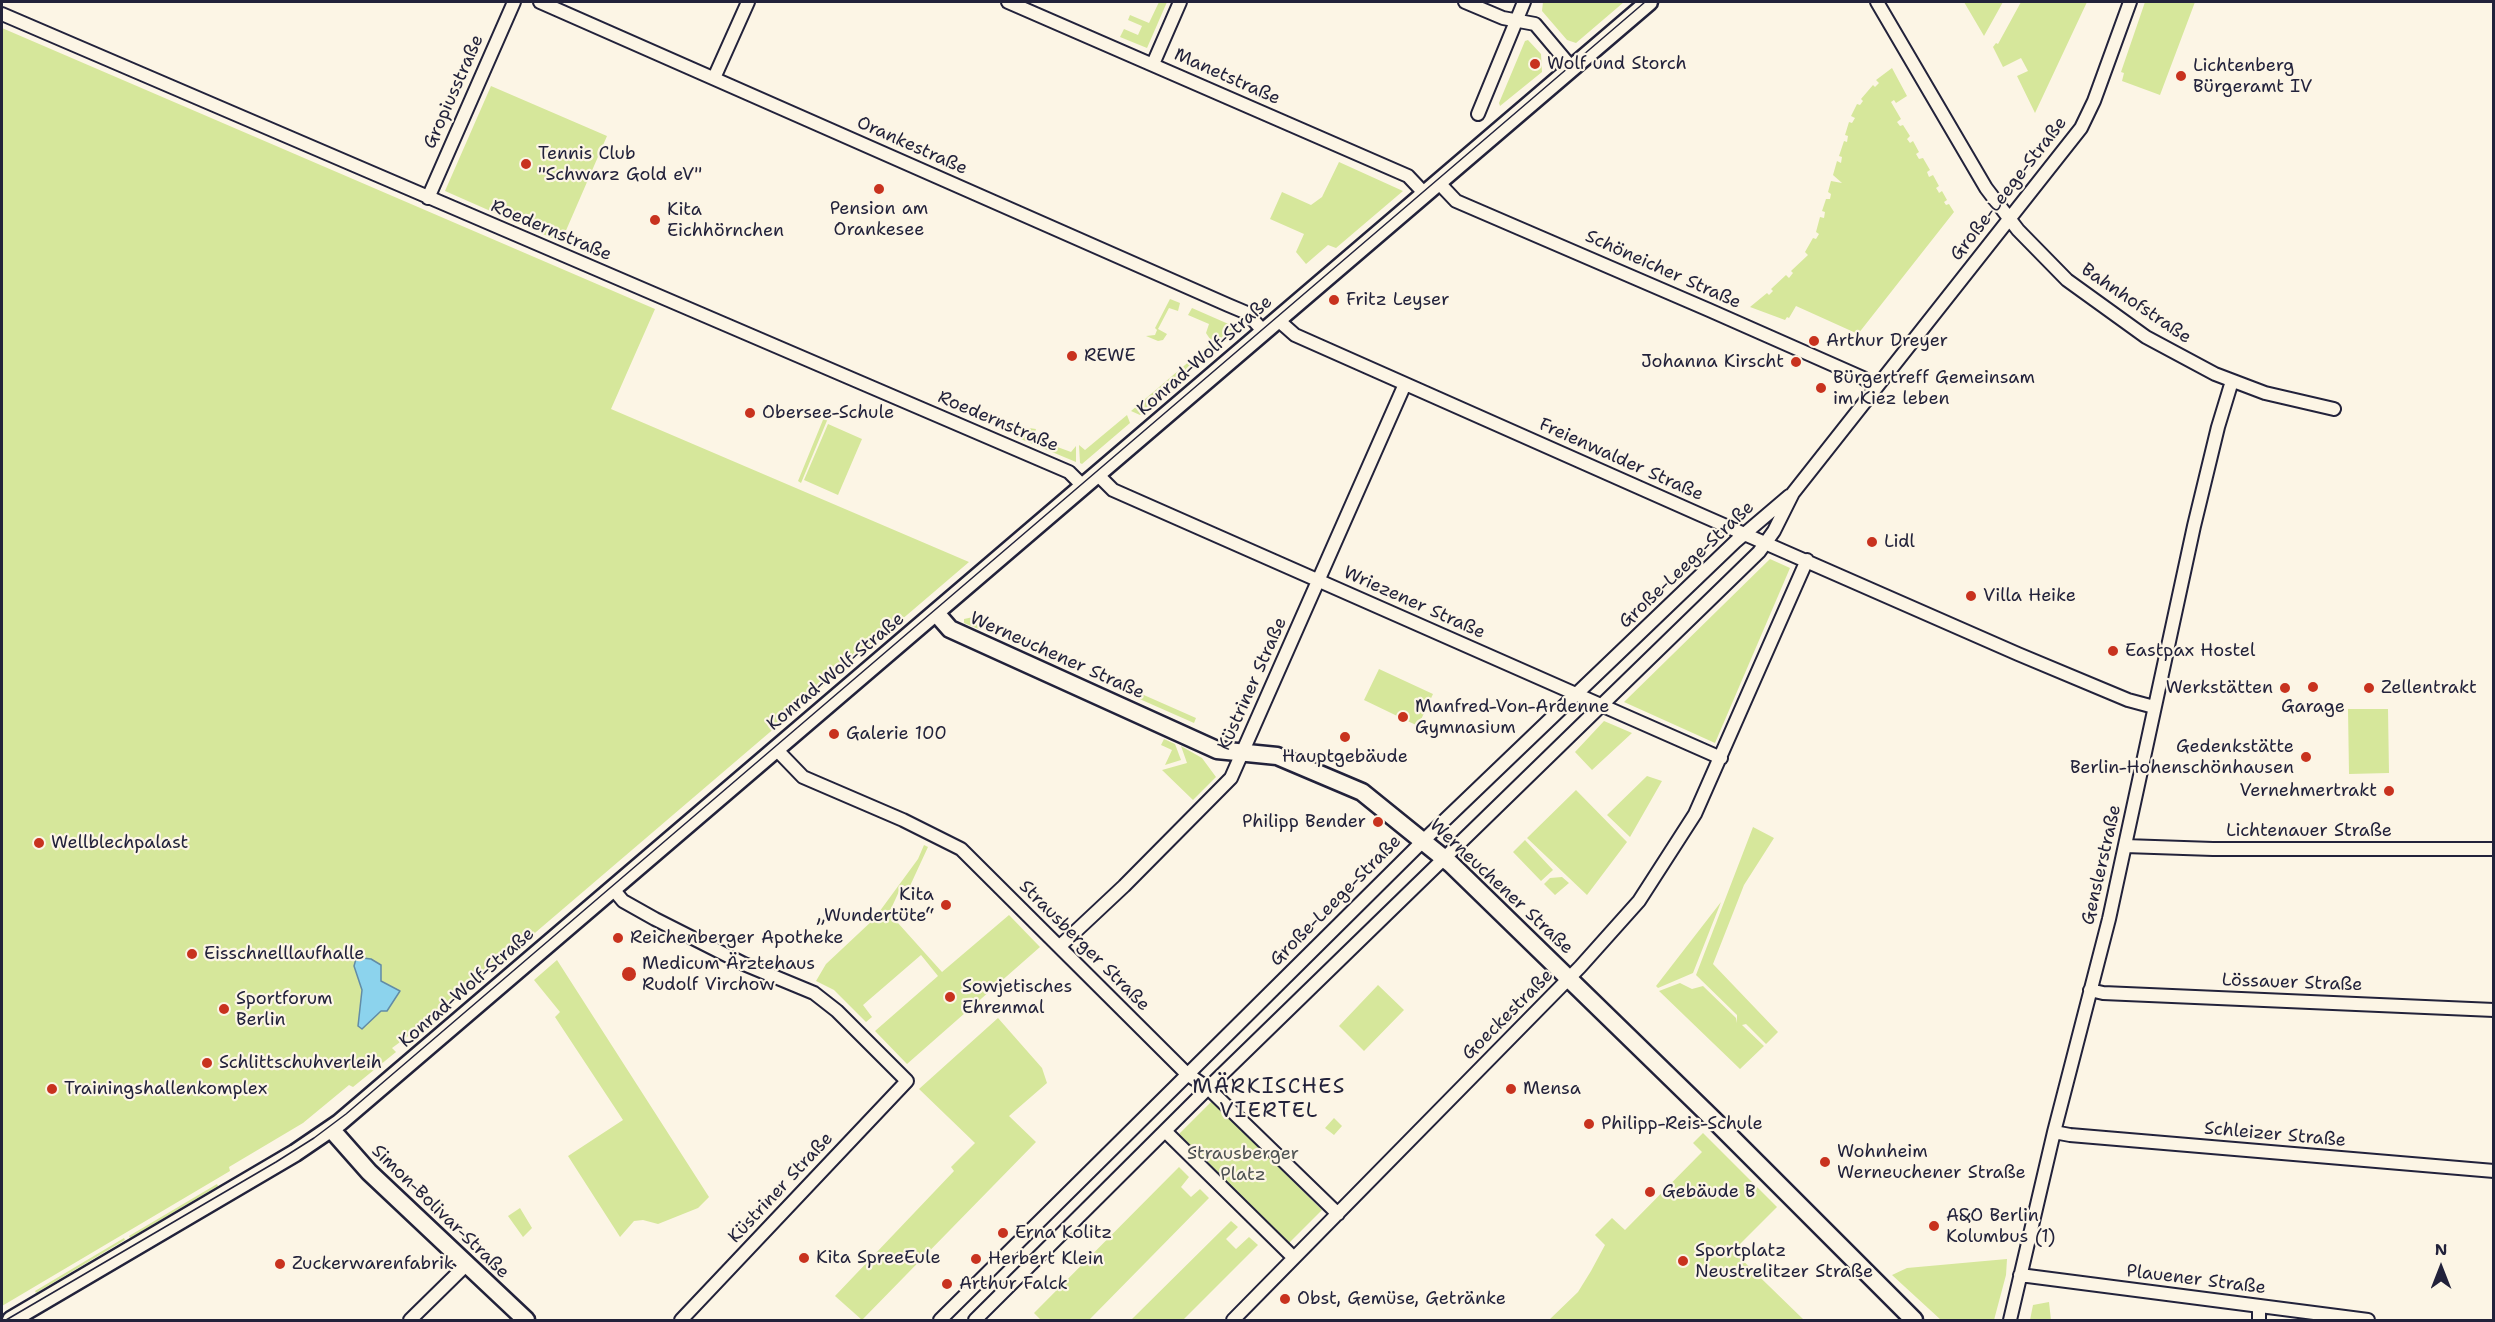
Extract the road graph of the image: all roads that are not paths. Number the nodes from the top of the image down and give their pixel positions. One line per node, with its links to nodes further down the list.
1 (514, 2): 19 (street, Gropiusstraße)
2 (540, 2): 15 (street, Orankestraße)
3 (748, 2): 15 (street)
4 (1008, 2): 13 (street, Manetstraße)
5 (1180, 2): 13 (street)
6 (1465, 2): 12 (street)
7 (1524, 2): 12 (street)
8 (1649, 2): 14 (main road, Konrad-Wolf-Straße)
9 (1877, 2): 20 (street, Bahnhofstraße)
10 (2130, 2): 20 (street, Große-Leege-Straße)
11 (2, 14): 19 (street, Roedernstraße)
12 (1516, 21): 14 (street); 16 (street)
13 (1153, 64): 18 (street, Manetstraße)
14 (1572, 68): 17 (main road, Konrad-Wolf-Straße)
15 (714, 78): 22 (street, Orankestraße)
16 (1478, 114)
17 (1438, 182): 18 (main road, Konrad-Wolf-Straße); 25 (street, Schöneicher Straße)
18 (1425, 194): 21 (main road, Konrad-Wolf-Straße)
19 (428, 198): 28 (street, Roedernstraße)
20 (2009, 219): 23 (street, Bahnhofstraße); 25 (street, Große-Leege-Straße)
21 (1278, 320): 22 (main road, Konrad-Wolf-Straße); 24 (street, Freienwalder Straße)
22 (1264, 332): 27 (main road, Konrad-Wolf-Straße)
23 (2232, 381): 26 (street, Bahnhofstraße); 37 (street, Genslerstraße)
24 (1405, 384): 30 (street, Freienwalder Straße); 33 (street, Küstriner Straße)
25 (1876, 387): 29 (street, Große-Leege-Straße)
26 (2334, 409)
27 (1097, 474): 28 (main road, Konrad-Wolf-Straße); 33 (street, Wriezener Straße)
28 (1083, 486): 34 (main road, Konrad-Wolf-Straße)
29 (1793, 493): 30 (street, Große-Leege-Straße); 31 (street, Große-Leege-Straße)
30 (1745, 534): 31 (street, Freienwalder Straße); 35 (street, Große-Leege-Straße)
31 (1767, 544): 32 (street, Freienwalder Straße); 36 (street, Große-Leege-Straße)
32 (1807, 560): 37 (street, Freienwalder Straße); 40 (street, Goeckestraße)
33 (1318, 581): 35 (street, Wriezener Straße); 39 (street, Küstriner Straße)
34 (936, 613): 38 (main road, Konrad-Wolf-Straße); 39 (main road, Werneuchener Straße)
35 (1578, 694): 36 (street, Wriezener Straße); 41 (street, Große-Leege-Straße)
36 (1602, 705): 40 (street, Wriezener Straße); 44 (street, Große-Leege-Straße)
37 (2154, 707): 42 (street, Genslerstraße)
38 (776, 749): 45 (main road, Konrad-Wolf-Straße); 46 (street, Strausberger Straße)
39 (1242, 752): 41 (main road, Werneuchener Straße); 46 (street, Küstriner Straße)
40 (1721, 758): 47 (street, Goeckestraße)
41 (1424, 840): 44 (main road, Werneuchener Straße); 50 (street, Große-Leege-Straße)
42 (2125, 846): 43 (street, Lichtenauer Straße); 48 (street, Genslerstraße)
43 (2493, 849)
44 (1445, 857): 47 (main road, Werneuchener Straße); 51 (street, Große-Leege-Straße)
45 (612, 889): 52 (main road, Konrad-Wolf-Straße); 64 (street, Küstriner Straße)
46 (1059, 946): 50 (street, Strausberger Straße)
47 (1570, 978): 56 (street, Goeckestraße); 68 (main road, Werneuchener Straße)
48 (2090, 990): 49 (street, Lössauer Straße); 54 (street, Genslerstraße)
49 (2493, 1010)
50 (1187, 1074): 51 (street, Strausberger Straße); 65 (street, Große-Leege-Straße)
51 (1208, 1088): 53 (street, Große-Leege-Straße); 56 (street, Strausberger Straße)
52 (331, 1129): 58 (main road, Simon-Bolivar-Straße); 61 (main road, Konrad-Wolf-Straße)
53 (1165, 1131): 57 (street); 66 (street, Große-Leege-Straße)
54 (2054, 1132): 55 (street, Schleizer Straße); 59 (street, Genslerstraße)
55 (2493, 1172)
56 (1338, 1214): 57 (street, Goeckestraße)
57 (1294, 1258): 67 (street, Goeckestraße)
58 (467, 1264): 62 (street); 63 (main road, Simon-Bolivar-Straße)
59 (2020, 1275): 60 (street, Plauener Straße); 69 (street, Genslerstraße)
60 (2259, 1306): 70 (street); 71 (street, Plauener Straße)
61 (11, 1320)
62 (410, 1320)
63 (526, 1320)
64 (681, 1320)
65 (940, 1320)
66 (975, 1320)
67 (1233, 1320)
68 (1914, 1320)
69 (2010, 1320)
70 (2259, 1320)
71 (2368, 1320)

